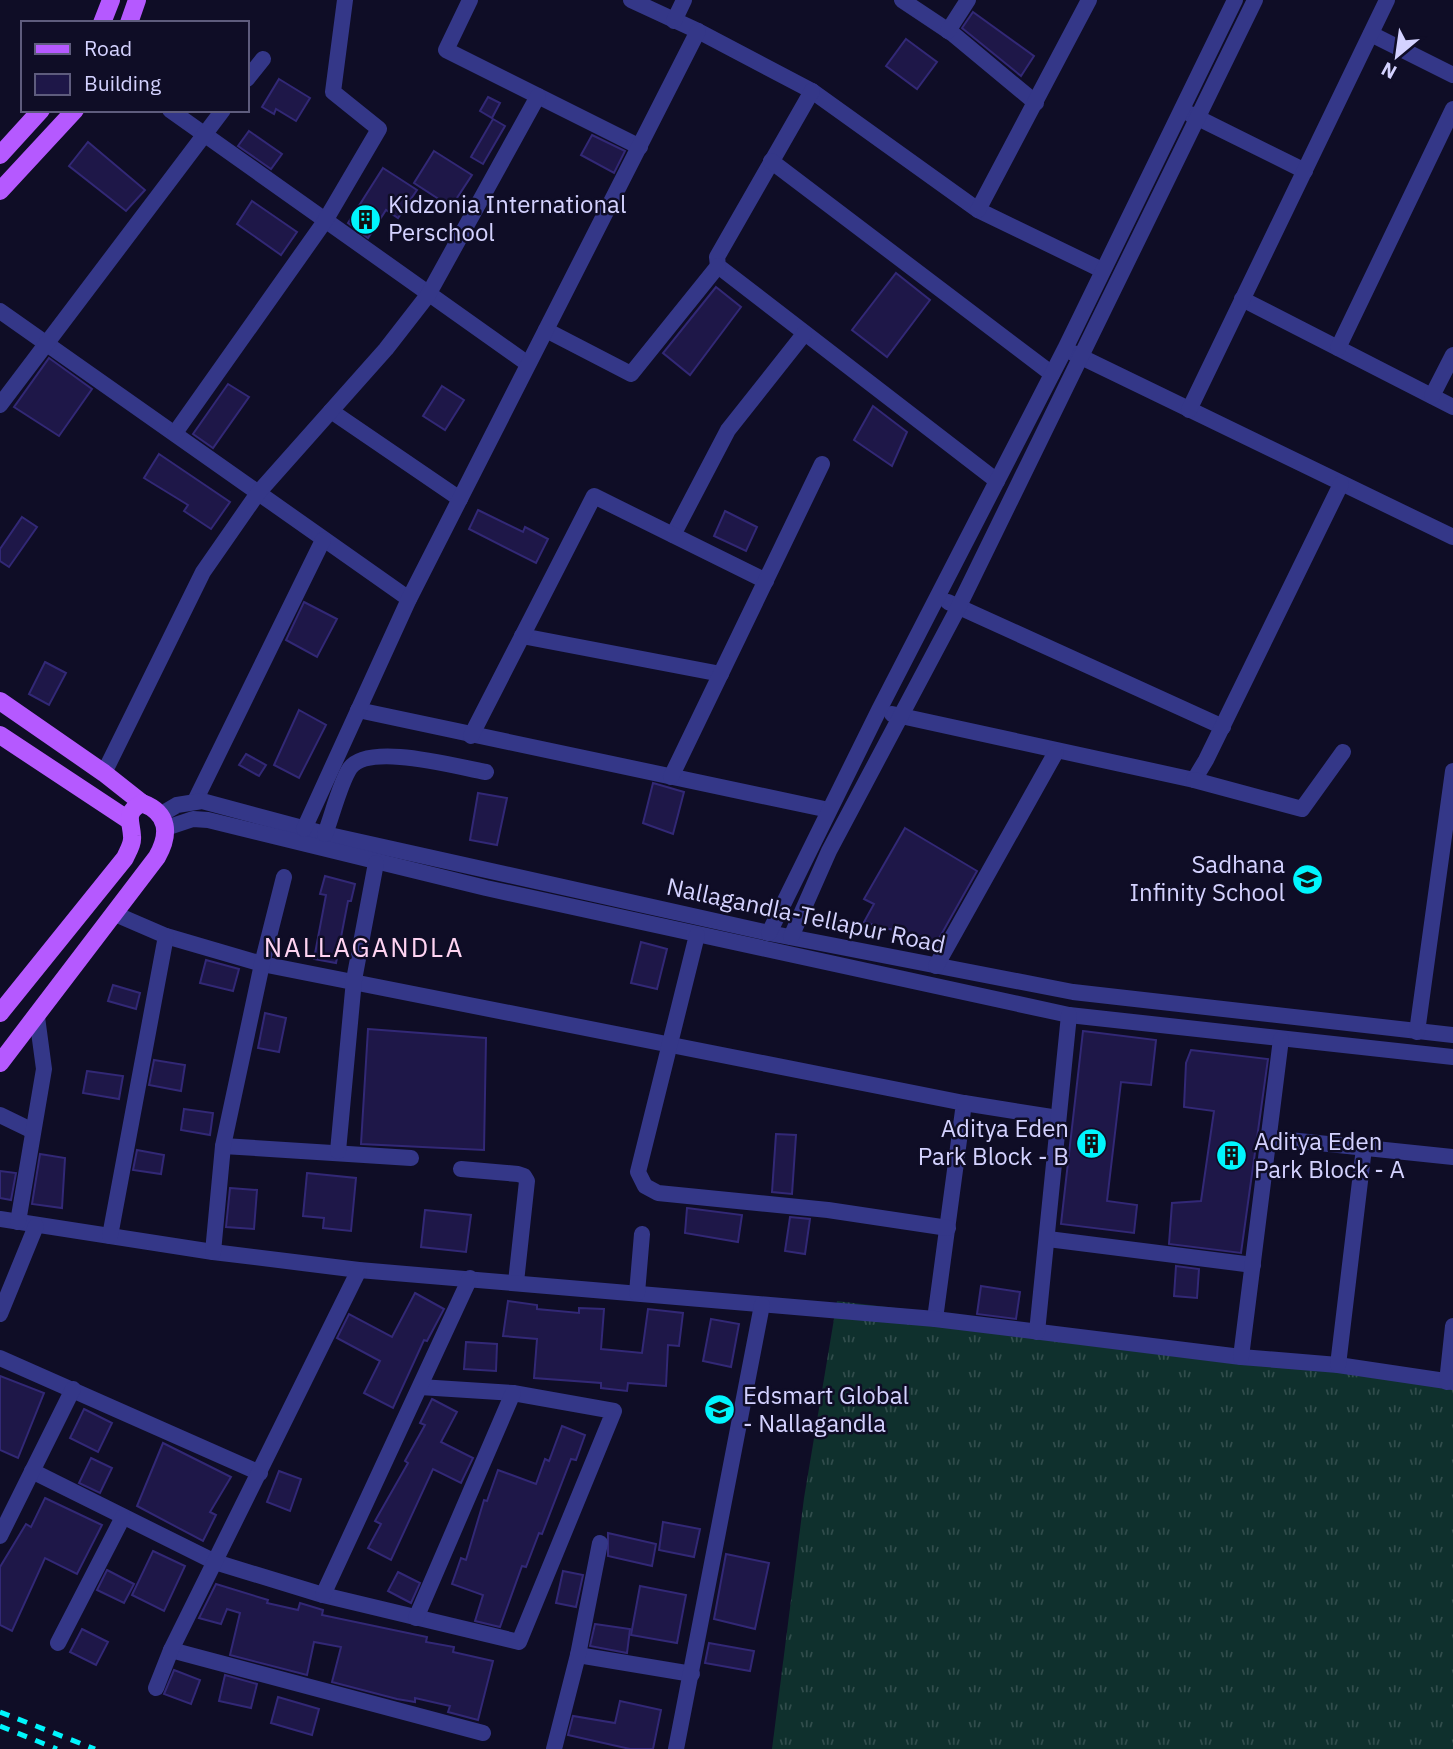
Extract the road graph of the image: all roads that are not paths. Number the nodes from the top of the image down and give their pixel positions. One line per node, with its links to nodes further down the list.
1 (111, 0): 13 (main road)
2 (137, 0): 14 (main road)
3 (345, 0): 39 (street)
4 (470, 0): 23 (street)
5 (631, 0): 15 (street)
6 (684, 0): 15 (street)
7 (902, 0): 17 (street)
8 (968, 0): 17 (street)
9 (1089, 0): 24 (street)
10 (1235, 0): 26 (street)
11 (1255, 0): 31 (street)
12 (1387, 0): 18 (street)
13 (103, 21)
14 (130, 21)
15 (674, 21): 16 (street)
16 (698, 31): 22 (street); 33 (street)
17 (948, 31): 24 (street)
18 (1371, 34): 20 (street); 36 (street)
19 (263, 59): 21 (street)
20 (1453, 75)
21 (248, 78)
22 (813, 91): 35 (street); 38 (street)
23 (538, 96): 33 (street); 42 (street)
24 (1036, 103): 38 (street)
25 (1453, 109): 48 (street)
26 (1181, 110): 31 (street); 41 (street)
27 (39, 112): 34 (main road)
28 (73, 112): 37 (main road)
29 (173, 112): 32 (street)
30 (222, 112): 32 (street)
31 (1198, 119): 36 (street); 51 (street)
32 (205, 134): 39 (street); 47 (street)
33 (640, 147): 45 (street)
34 (0, 155)
35 (771, 161): 40 (street); 53 (street)
36 (1305, 171): 43 (street)
37 (0, 191)
38 (978, 210): 41 (street)
39 (325, 221): 42 (street); 59 (street)
40 (718, 266): 45 (street); 46 (street)
41 (1102, 270): 49 (street)
42 (428, 295): 52 (street); 58 (street)
43 (1242, 299): 48 (street); 57 (street)
44 (0, 311): 47 (street)
45 (546, 330): 52 (street)
46 (804, 334): 61 (street); 65 (street)
47 (47, 341): 55 (street); 59 (street)
48 (1338, 348): 54 (street)
49 (1065, 349): 51 (street); 53 (street)
50 (1453, 355): 54 (street)
51 (1082, 358): 57 (street); 71 (street)
52 (528, 364): 64 (street)
53 (1052, 374): 61 (street)
54 (1432, 396): 56 (street)
55 (0, 405)
56 (1453, 407)
57 (1189, 410): 62 (street)
58 (331, 411): 63 (street); 64 (street)
59 (175, 433): 63 (street)
60 (822, 464): 68 (street)
61 (997, 481): 69 (street)
62 (1341, 484): 66 (street); 78 (street)
63 (258, 493): 67 (street); 85 (street)
64 (460, 499): 70 (street)
65 (673, 535): 68 (street); 72 (street)
66 (1453, 537)
67 (323, 540): 70 (street); 88 (street)
68 (766, 580): 73 (street)
69 (938, 598): 71 (street); 76 (street)
70 (410, 599): 75 (street)
71 (958, 606): 77 (street); 78 (street)
72 (522, 636): 73 (street); 80 (street)
73 (720, 674): 86 (street)
74 (0, 701): 85 (main road)
75 (358, 710): 80 (street); 93 (street)
76 (879, 710): 77 (street); 90 (street)
77 (900, 717): 81 (street); 105 (street)
78 (1223, 727): 87 (street)
79 (0, 735): 91 (main road)
80 (471, 736): 86 (street)
81 (1056, 752): 87 (street); 107 (street)
82 (1343, 752): 87 (street)
83 (1453, 771): 99 (street)
84 (486, 772): 94 (street)
85 (104, 773): 89 (main road)
86 (671, 777): 90 (street)
87 (1194, 780)
88 (195, 801): 92 (street); 93 (street, Nallagandla-Tellapur Road)
89 (142, 803): 91 (main road); 92 (main road)
90 (829, 810): 102 (street)
91 (127, 819): 109 (main road)
92 (163, 822): 95 (street, Nallagandla-Tellapur Road); 101 (main road)
93 (304, 829): 94 (street, Nallagandla-Tellapur Road)
94 (325, 834): 96 (street, Nallagandla-Tellapur Road)
95 (376, 863): 98 (street, Nallagandla-Tellapur Road); 108 (street)
96 (489, 871): 98 (street); 102 (street, Nallagandla-Tellapur Road)
97 (284, 877): 106 (street)
98 (486, 888): 103 (street, Nallagandla-Tellapur Road)
99 (1436, 901): 100 (street); 112 (street)
100 (1453, 902)
101 (115, 914): 104 (street); 111 (main road)
102 (769, 933): 105 (street, Nallagandla-Tellapur Road)
103 (696, 935): 110 (street, Nallagandla-Tellapur Road); 115 (street)
104 (166, 936): 106 (street); 134 (street)
105 (791, 937): 107 (street, Nallagandla-Tellapur Road)
106 (262, 964): 108 (street); 123 (street)
107 (936, 966): 112 (street, Nallagandla-Tellapur Road)
108 (354, 980): 115 (street); 125 (street)
109 (0, 1013)
110 (1069, 1015): 114 (street, Nallagandla-Tellapur Road); 120 (street)
111 (37, 1017): 117 (main road); 121 (street)
112 (1417, 1032): 113 (street, Nallagandla-Tellapur Road)
113 (1453, 1035)
114 (1281, 1040): 116 (street, Nallagandla-Tellapur Road); 122 (street)
115 (669, 1043): 118 (street); 132 (street)
116 (1453, 1057)
117 (0, 1063)
118 (964, 1102): 120 (street); 132 (street)
119 (0, 1115): 121 (street)
120 (1058, 1118): 135 (street)
121 (33, 1131): 130 (street)
122 (1270, 1138): 124 (street); 137 (street)
123 (223, 1146): 125 (street); 136 (street)
124 (1364, 1147): 126 (street); 149 (street)
125 (338, 1151): 127 (street)
126 (1453, 1157)
127 (411, 1158)
128 (461, 1169): 140 (street)
129 (0, 1219): 130 (street)
130 (18, 1222): 131 (street)
131 (36, 1226): 134 (street); 143 (street)
132 (948, 1228): 144 (street)
133 (642, 1234): 141 (street)
134 (110, 1236): 136 (street)
135 (1048, 1239): 137 (street); 146 (street)
136 (213, 1252): 138 (street)
137 (1253, 1265): 147 (street)
138 (359, 1270): 139 (street); 155 (street)
139 (470, 1278): 140 (street); 151 (street)
140 (516, 1282): 141 (street)
141 (637, 1293): 142 (street)
142 (762, 1305): 144 (street); 165 (street)
143 (0, 1314)
144 (935, 1319): 146 (street)
145 (1453, 1326): 150 (street)
146 (1037, 1332): 147 (street)
147 (1241, 1357): 149 (street)
148 (0, 1358): 152 (street)
149 (1338, 1365): 150 (street)
150 (1450, 1382)
151 (420, 1387): 153 (street); 160 (street)
152 (73, 1389): 154 (street); 155 (street)
153 (513, 1393): 161 (street); 161 (street)
154 (32, 1471): 156 (street); 157 (street)
155 (260, 1473): 159 (street)
156 (123, 1517): 159 (street); 162 (street)
157 (0, 1536)
158 (600, 1543): 164 (street)
159 (215, 1562): 160 (street); 163 (street)
160 (323, 1595): 161 (street)
161 (416, 1618)
162 (58, 1643)
163 (171, 1650): 166 (street); 167 (street)
164 (578, 1655): 165 (street); 168 (street)
165 (692, 1674): 169 (street)
166 (156, 1688)
167 (483, 1733)
168 (554, 1749)
169 (676, 1749)

